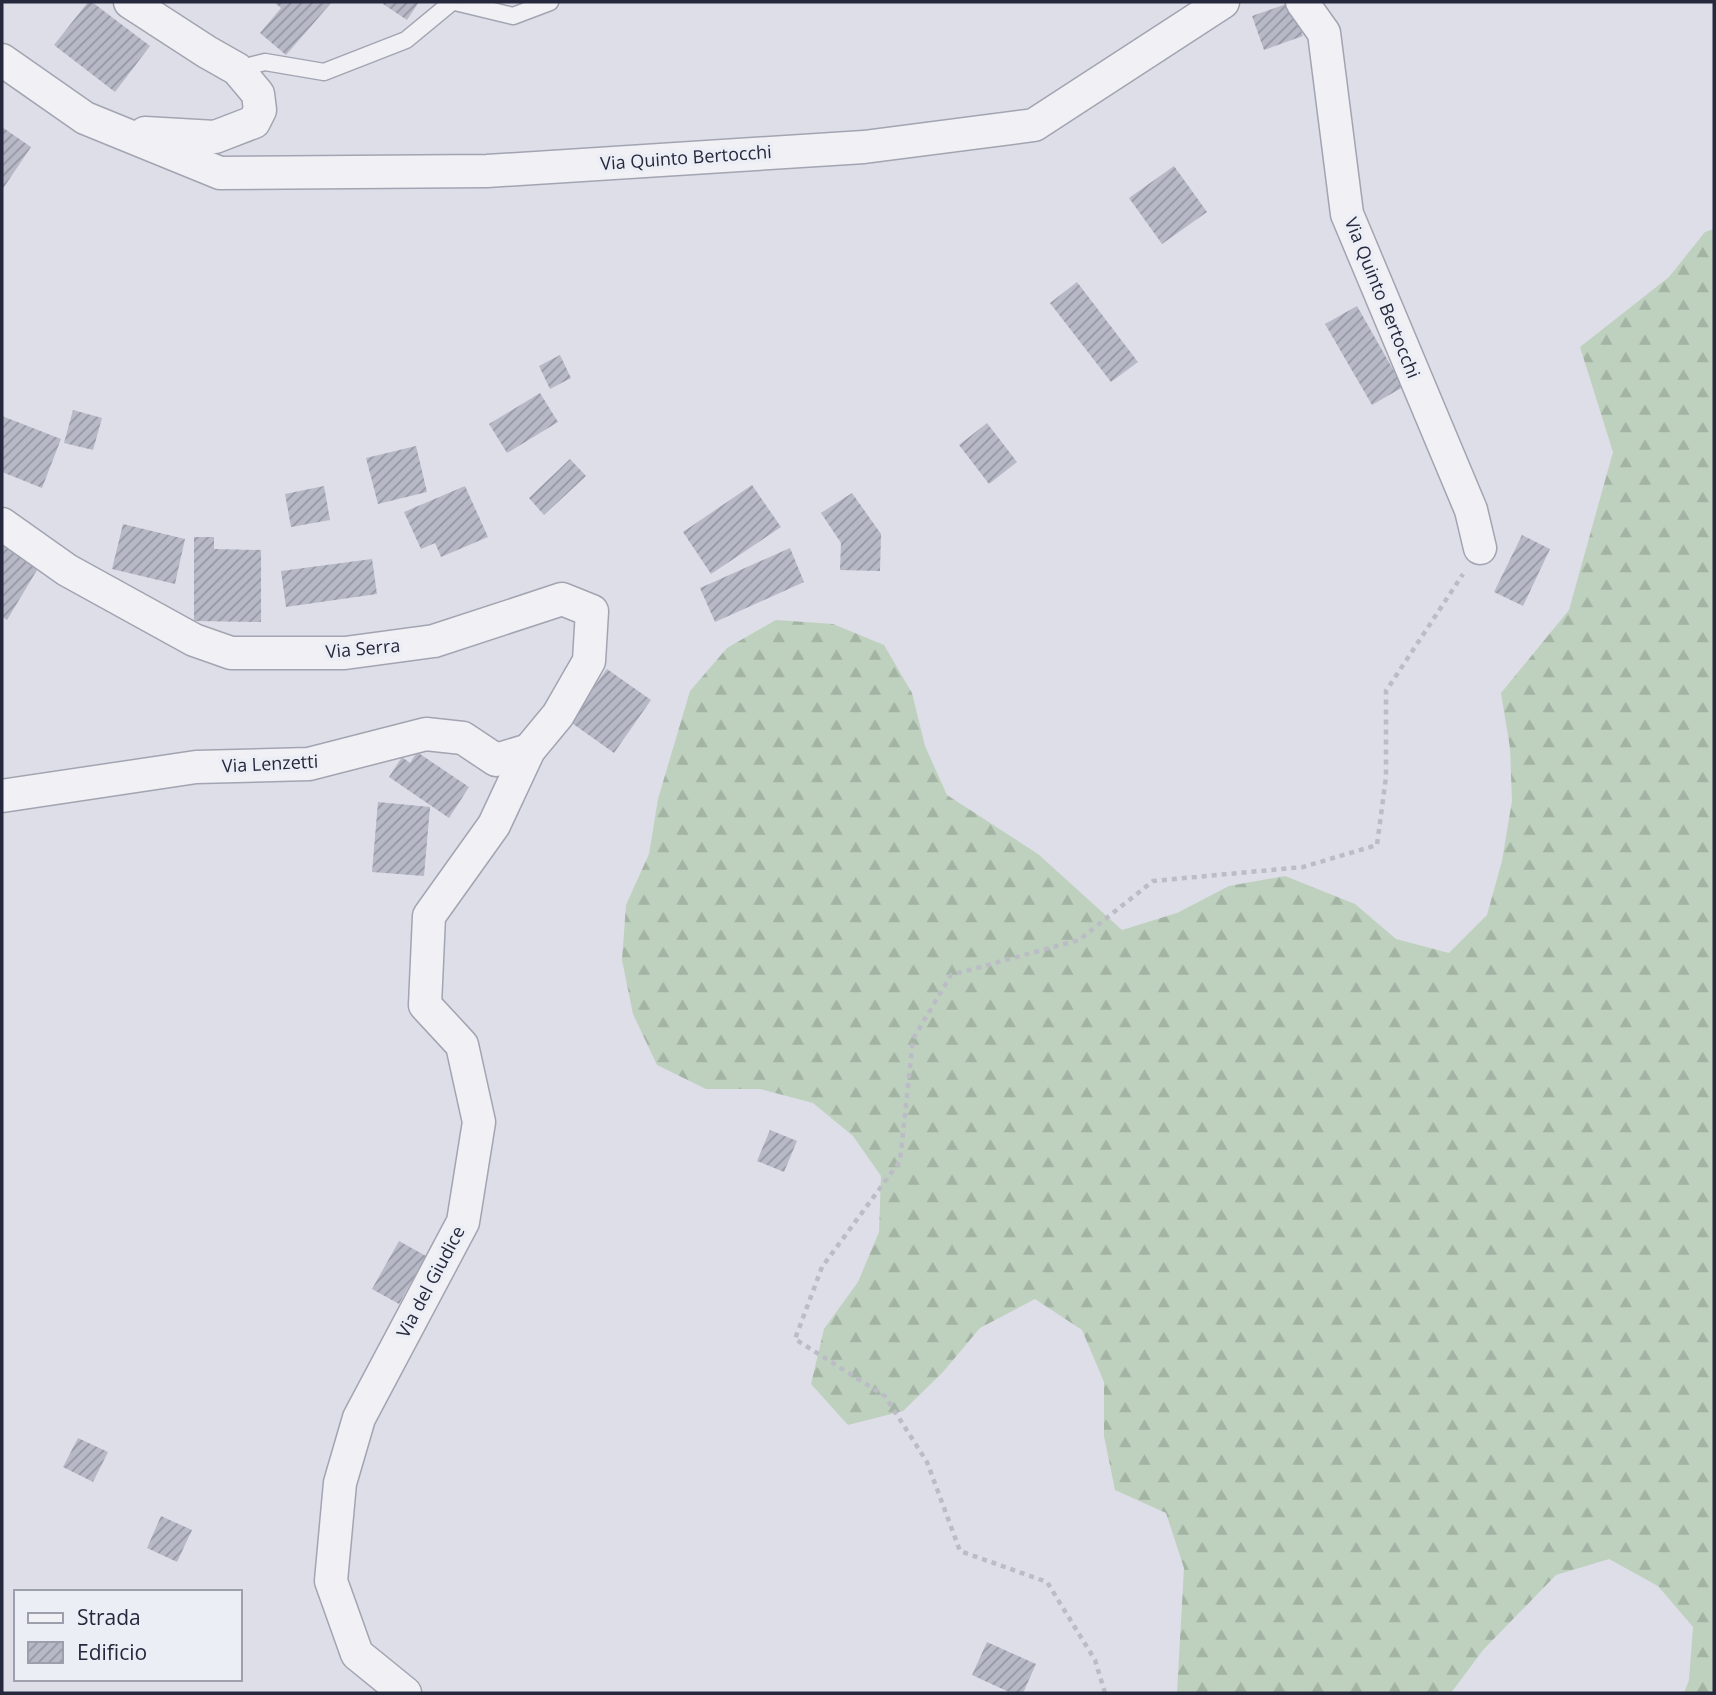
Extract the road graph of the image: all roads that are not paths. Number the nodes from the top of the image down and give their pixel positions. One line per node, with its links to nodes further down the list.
1 (130, 2): 7 (street)
2 (453, 2): 3 (lane); 7 (lane)
3 (550, 2)
4 (1223, 2): 8 (street, Via Quinto Bertocchi)
5 (1301, 2): 10 (street, Via Quinto Bertocchi)
6 (2, 60): 8 (street, Via Quinto Bertocchi)
7 (237, 69): 8 (street)
8 (120, 132)
9 (2, 524): 11 (street, Via Serra)
10 (1480, 548)
11 (529, 750): 12 (street, Via Lenzetti); 13 (street, Via del Giudice)
12 (2, 796)
13 (405, 1693)

